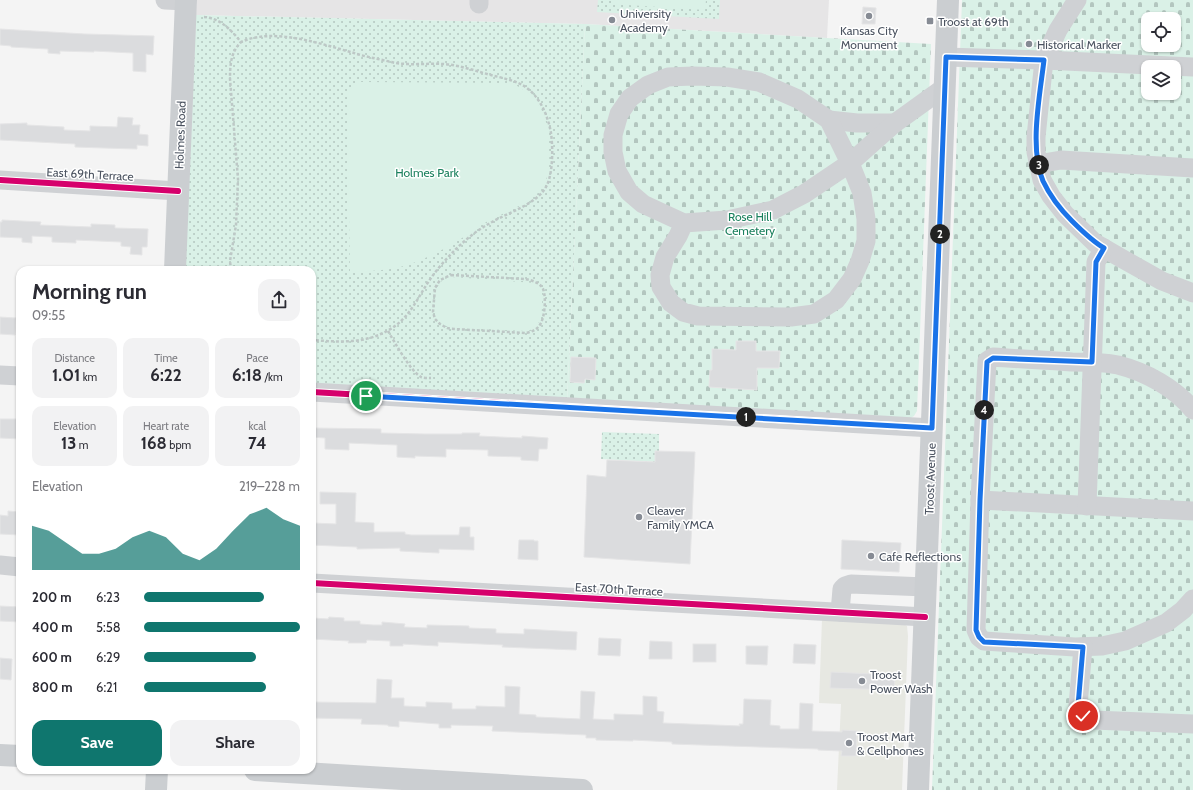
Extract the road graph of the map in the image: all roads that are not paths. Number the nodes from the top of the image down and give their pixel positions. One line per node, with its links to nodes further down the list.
1 (179, 0): 14 (main road, Holmes Road)
2 (948, 0): 4 (main road, Troost Avenue)
3 (1077, 0): 5 (street)
4 (946, 57): 5 (street); 7 (main road, Troost Avenue)
5 (1044, 60): 6 (street); 11 (street)
6 (1193, 68)
7 (945, 87): 9 (street); 24 (main road, Troost Avenue)
8 (828, 120): 9 (street); 10 (street); 15 (street)
9 (895, 123): 10 (street)
10 (850, 163): 15 (street); 15 (street)
11 (1038, 164): 12 (street); 16 (street)
12 (1193, 168)
13 (0, 180): 14 (street, East 69th Terrace)
14 (178, 190): 17 (main road, Holmes Road)
15 (684, 223)
16 (1104, 248): 18 (street); 19 (street)
17 (175, 266)
18 (1193, 292)
19 (1092, 362): 23 (street); 25 (street); 26 (street)
20 (0, 375): 21 (street)
21 (16, 376)
22 (316, 392): 24 (street)
23 (1193, 410)
24 (932, 428): 31 (main road, Troost Avenue)
25 (980, 500): 26 (street); 35 (street)
26 (1087, 506): 27 (street)
27 (1193, 511)
28 (0, 565): 29 (street)
29 (16, 566)
30 (316, 583): 33 (street, East 70th Terrace)
31 (926, 586): 33 (street); 34 (main road, Troost Avenue)
32 (1193, 599): 35 (street)
33 (840, 612): 34 (street, East 70th Terrace)
34 (925, 616): 43 (main road, Troost Avenue)
35 (1083, 647): 36 (street)
36 (1193, 724)
37 (0, 755): 38 (main road)
38 (16, 756)
39 (157, 774): 41 (main road)
40 (316, 774): 42 (main road)
41 (156, 790)
42 (582, 790)
43 (918, 790)

